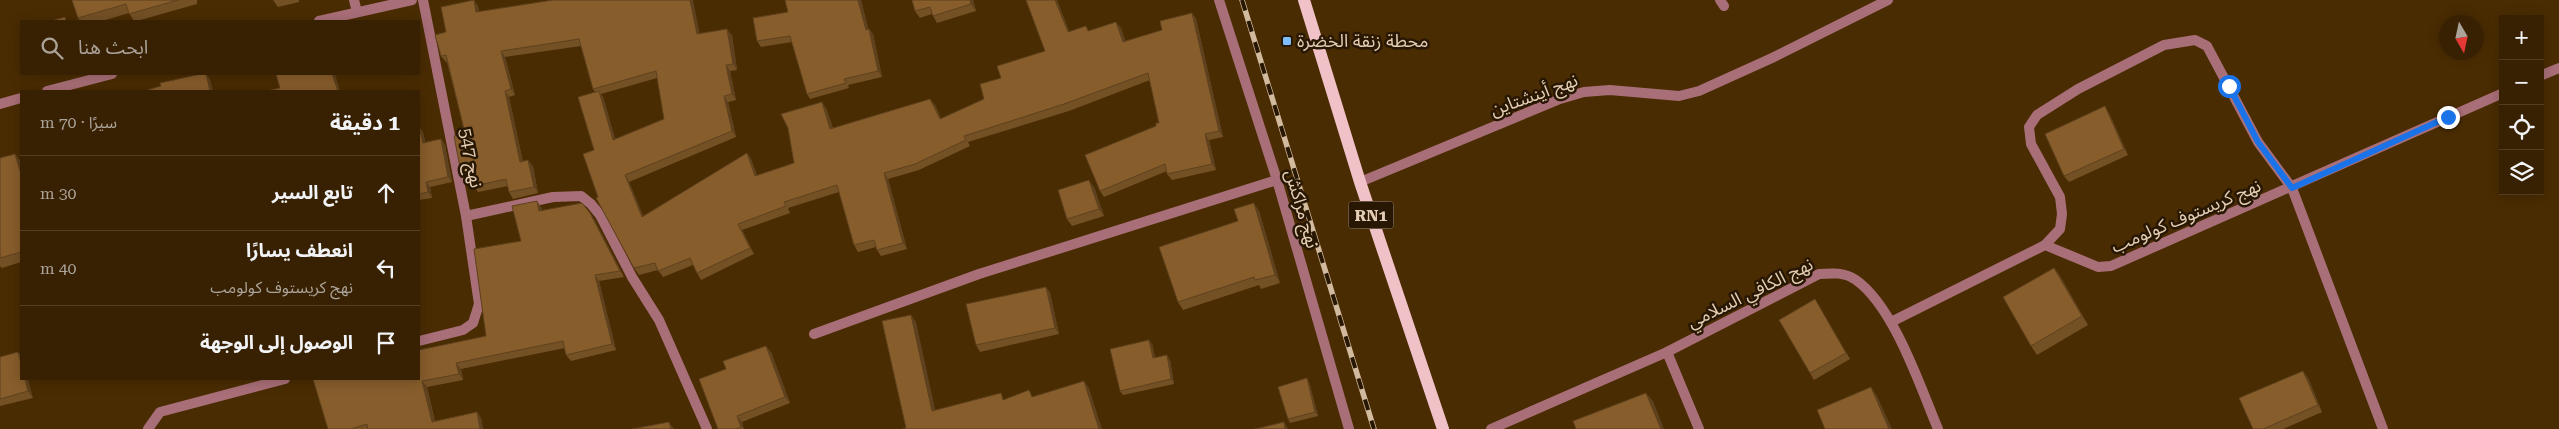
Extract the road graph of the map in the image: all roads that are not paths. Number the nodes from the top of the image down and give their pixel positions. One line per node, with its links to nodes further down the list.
1 (354, 0): 7 (street)
2 (412, 0): 7 (street)
3 (423, 0): 19 (street, نهج 547)
4 (1219, 0): 16 (street, نهج مراكش)
5 (1304, 0): 17 (main road, RN1)
6 (1888, 0): 17 (street, نهج أينشتاين)
7 (357, 12): 8 (street)
8 (323, 20)
9 (2559, 68): 10 (street)
10 (2544, 74)
11 (108, 75): 12 (street)
12 (51, 90)
13 (2499, 95): 18 (street, نهج كريستوف كولومب)
14 (20, 98): 15 (street)
15 (0, 104)
16 (1277, 180): 22 (street); 28 (street, نهج مراكش)
17 (1360, 182): 29 (main road, RN1)
18 (2292, 188): 20 (street, نهج كريستوف كولومب); 20 (street); 33 (street)
19 (466, 216): 23 (street, نهج 547); 27 (street)
20 (2045, 245): 21 (street)
21 (1891, 322): 24 (street, نهج الكافي السلامي); 32 (street, نهج الكافي السلامي)
22 (814, 334)
23 (420, 341)
24 (1667, 352): 30 (street, نهج الكافي السلامي); 31 (street)
25 (281, 380): 26 (street)
26 (148, 429)
27 (706, 429)
28 (1348, 429)
29 (1443, 429)
30 (1491, 429)
31 (1699, 429)
32 (1938, 429)
33 (2383, 429)

